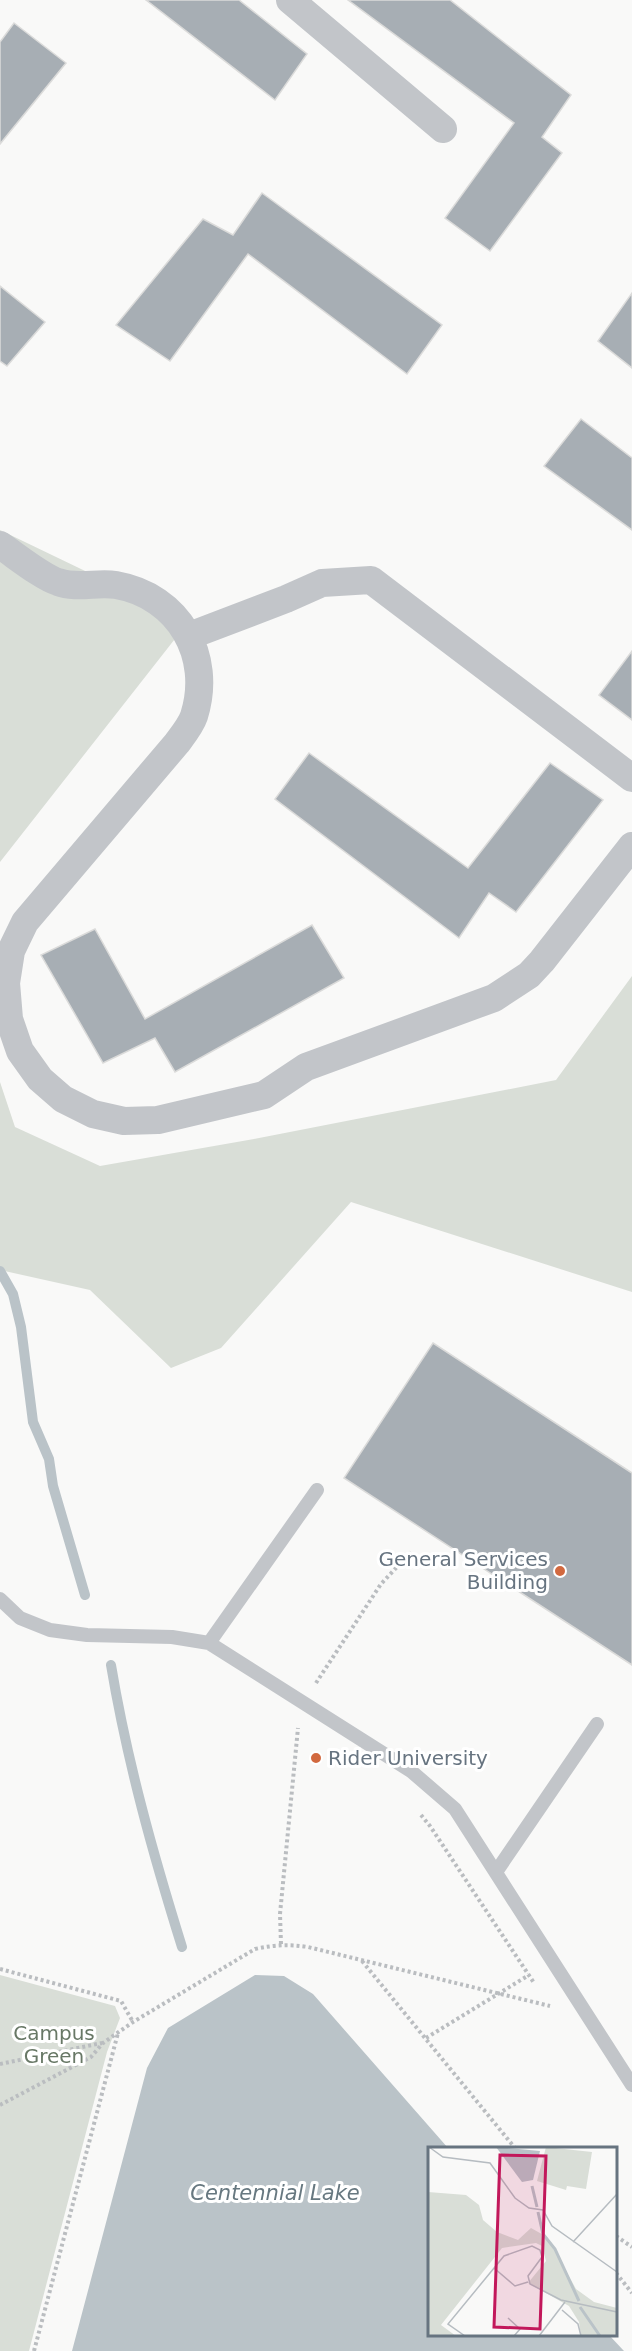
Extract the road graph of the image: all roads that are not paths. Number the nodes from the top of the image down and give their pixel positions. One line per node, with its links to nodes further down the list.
1 (290, 0): 2 (street)
2 (443, 129)
3 (0, 545): 4 (street)
4 (189, 636): 5 (street); 6 (street)
5 (632, 778)
6 (632, 846)
7 (317, 1490): 9 (lane)
8 (0, 1599): 9 (lane)
9 (209, 1643): 11 (lane)
10 (597, 1724): 11 (lane)
11 (496, 1872): 12 (lane)
12 (632, 2085)

